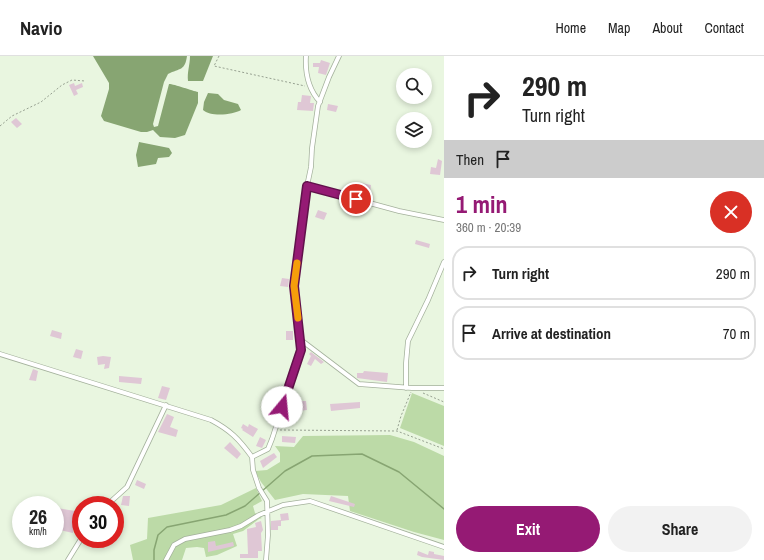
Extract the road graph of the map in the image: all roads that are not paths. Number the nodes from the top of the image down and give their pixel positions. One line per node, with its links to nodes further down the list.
1 (306, 56): 3 (street)
2 (340, 56): 3 (street)
3 (320, 102): 4 (street)
4 (307, 186): 5 (street); 7 (street)
5 (444, 220)
6 (444, 262): 9 (street)
7 (301, 340): 9 (street); 12 (street)
8 (0, 354): 11 (street)
9 (406, 388): 10 (street)
10 (444, 388)
11 (166, 405): 12 (street); 13 (street)
12 (252, 457): 14 (street)
13 (117, 496)
14 (268, 511): 15 (street); 18 (street); 19 (street)
15 (444, 547)
16 (75, 548): 17 (street)
17 (68, 560)
18 (166, 560)
19 (266, 560)

